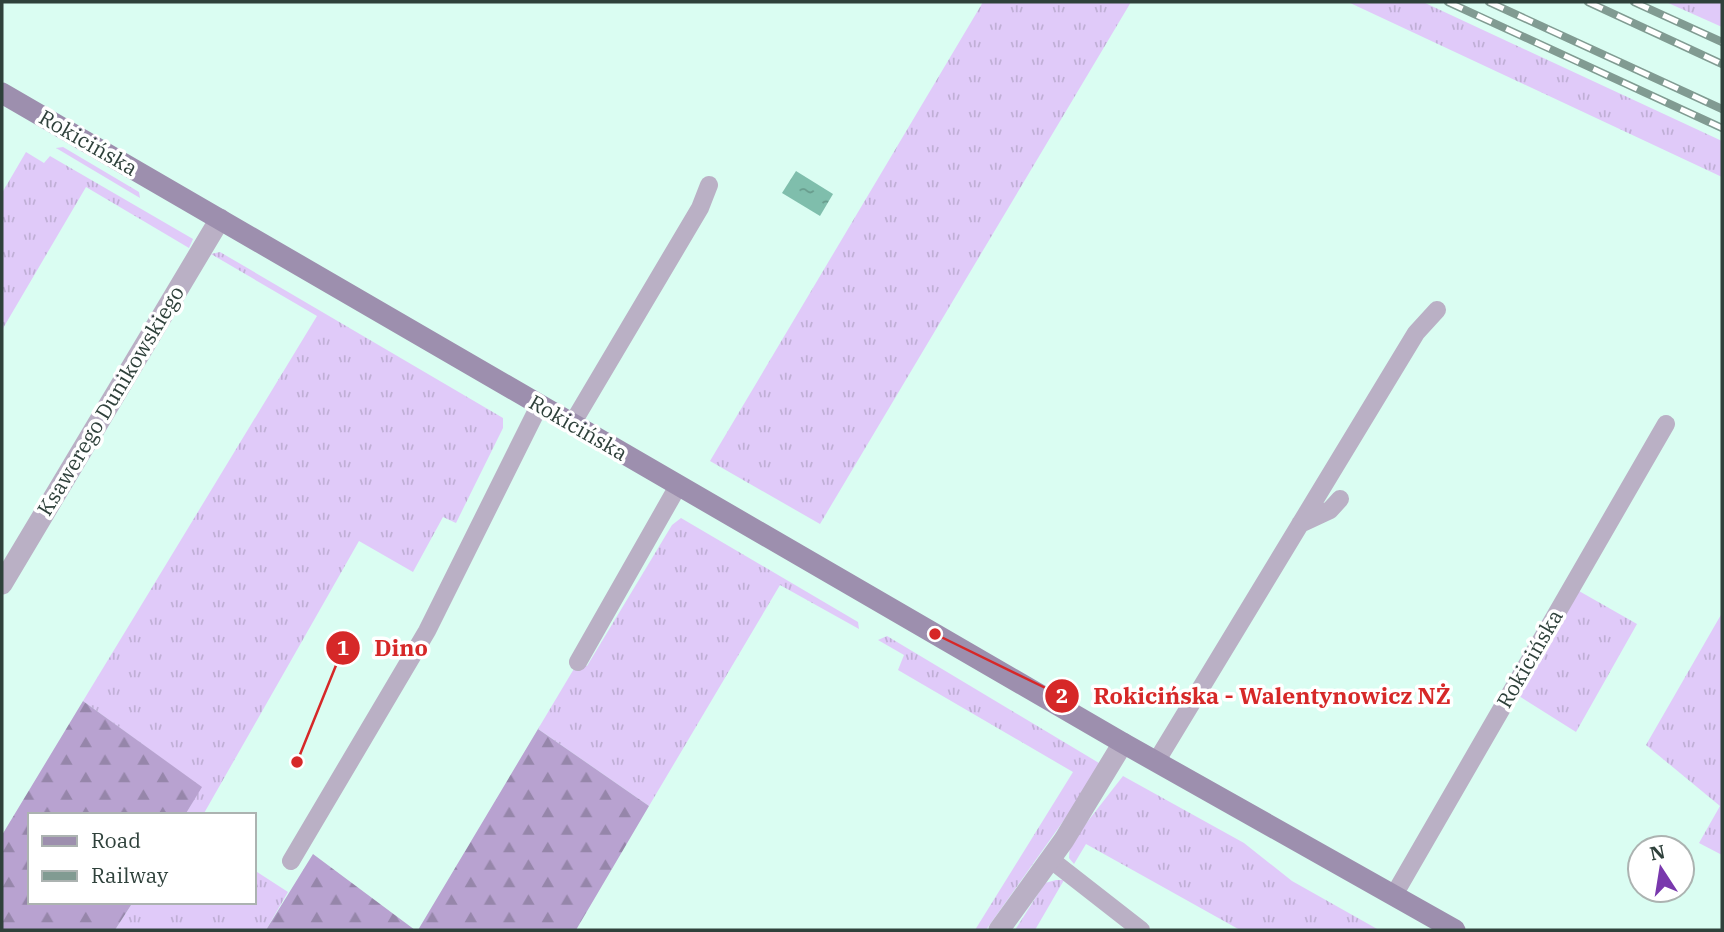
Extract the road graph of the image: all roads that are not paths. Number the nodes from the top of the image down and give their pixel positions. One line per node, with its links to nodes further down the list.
1 (2, 93): 3 (main road, Rokicińska)
2 (709, 185): 6 (lane)
3 (220, 219): 5 (main road, Rokicińska); 11 (street, Ksawerego Dunikowskiego)
4 (1437, 310): 10 (lane)
5 (538, 406): 6 (main road, Rokicińska); 16 (lane)
6 (572, 424): 8 (main road, Rokicińska)
7 (1666, 424): 17 (lane, Rokicińska)
8 (678, 486): 12 (lane); 13 (main road, Rokicińska)
9 (1340, 499): 10 (lane)
10 (1300, 524): 14 (lane)
11 (2, 584)
12 (578, 662)
13 (1123, 743): 14 (main road, Rokicińska); 15 (street)
14 (1156, 762): 17 (main road, Rokicińska)
15 (1050, 859): 18 (street); 19 (lane)
16 (291, 861)
17 (1394, 895): 20 (main road, Rokicińska)
18 (999, 930)
19 (1141, 930)
20 (1455, 930)

